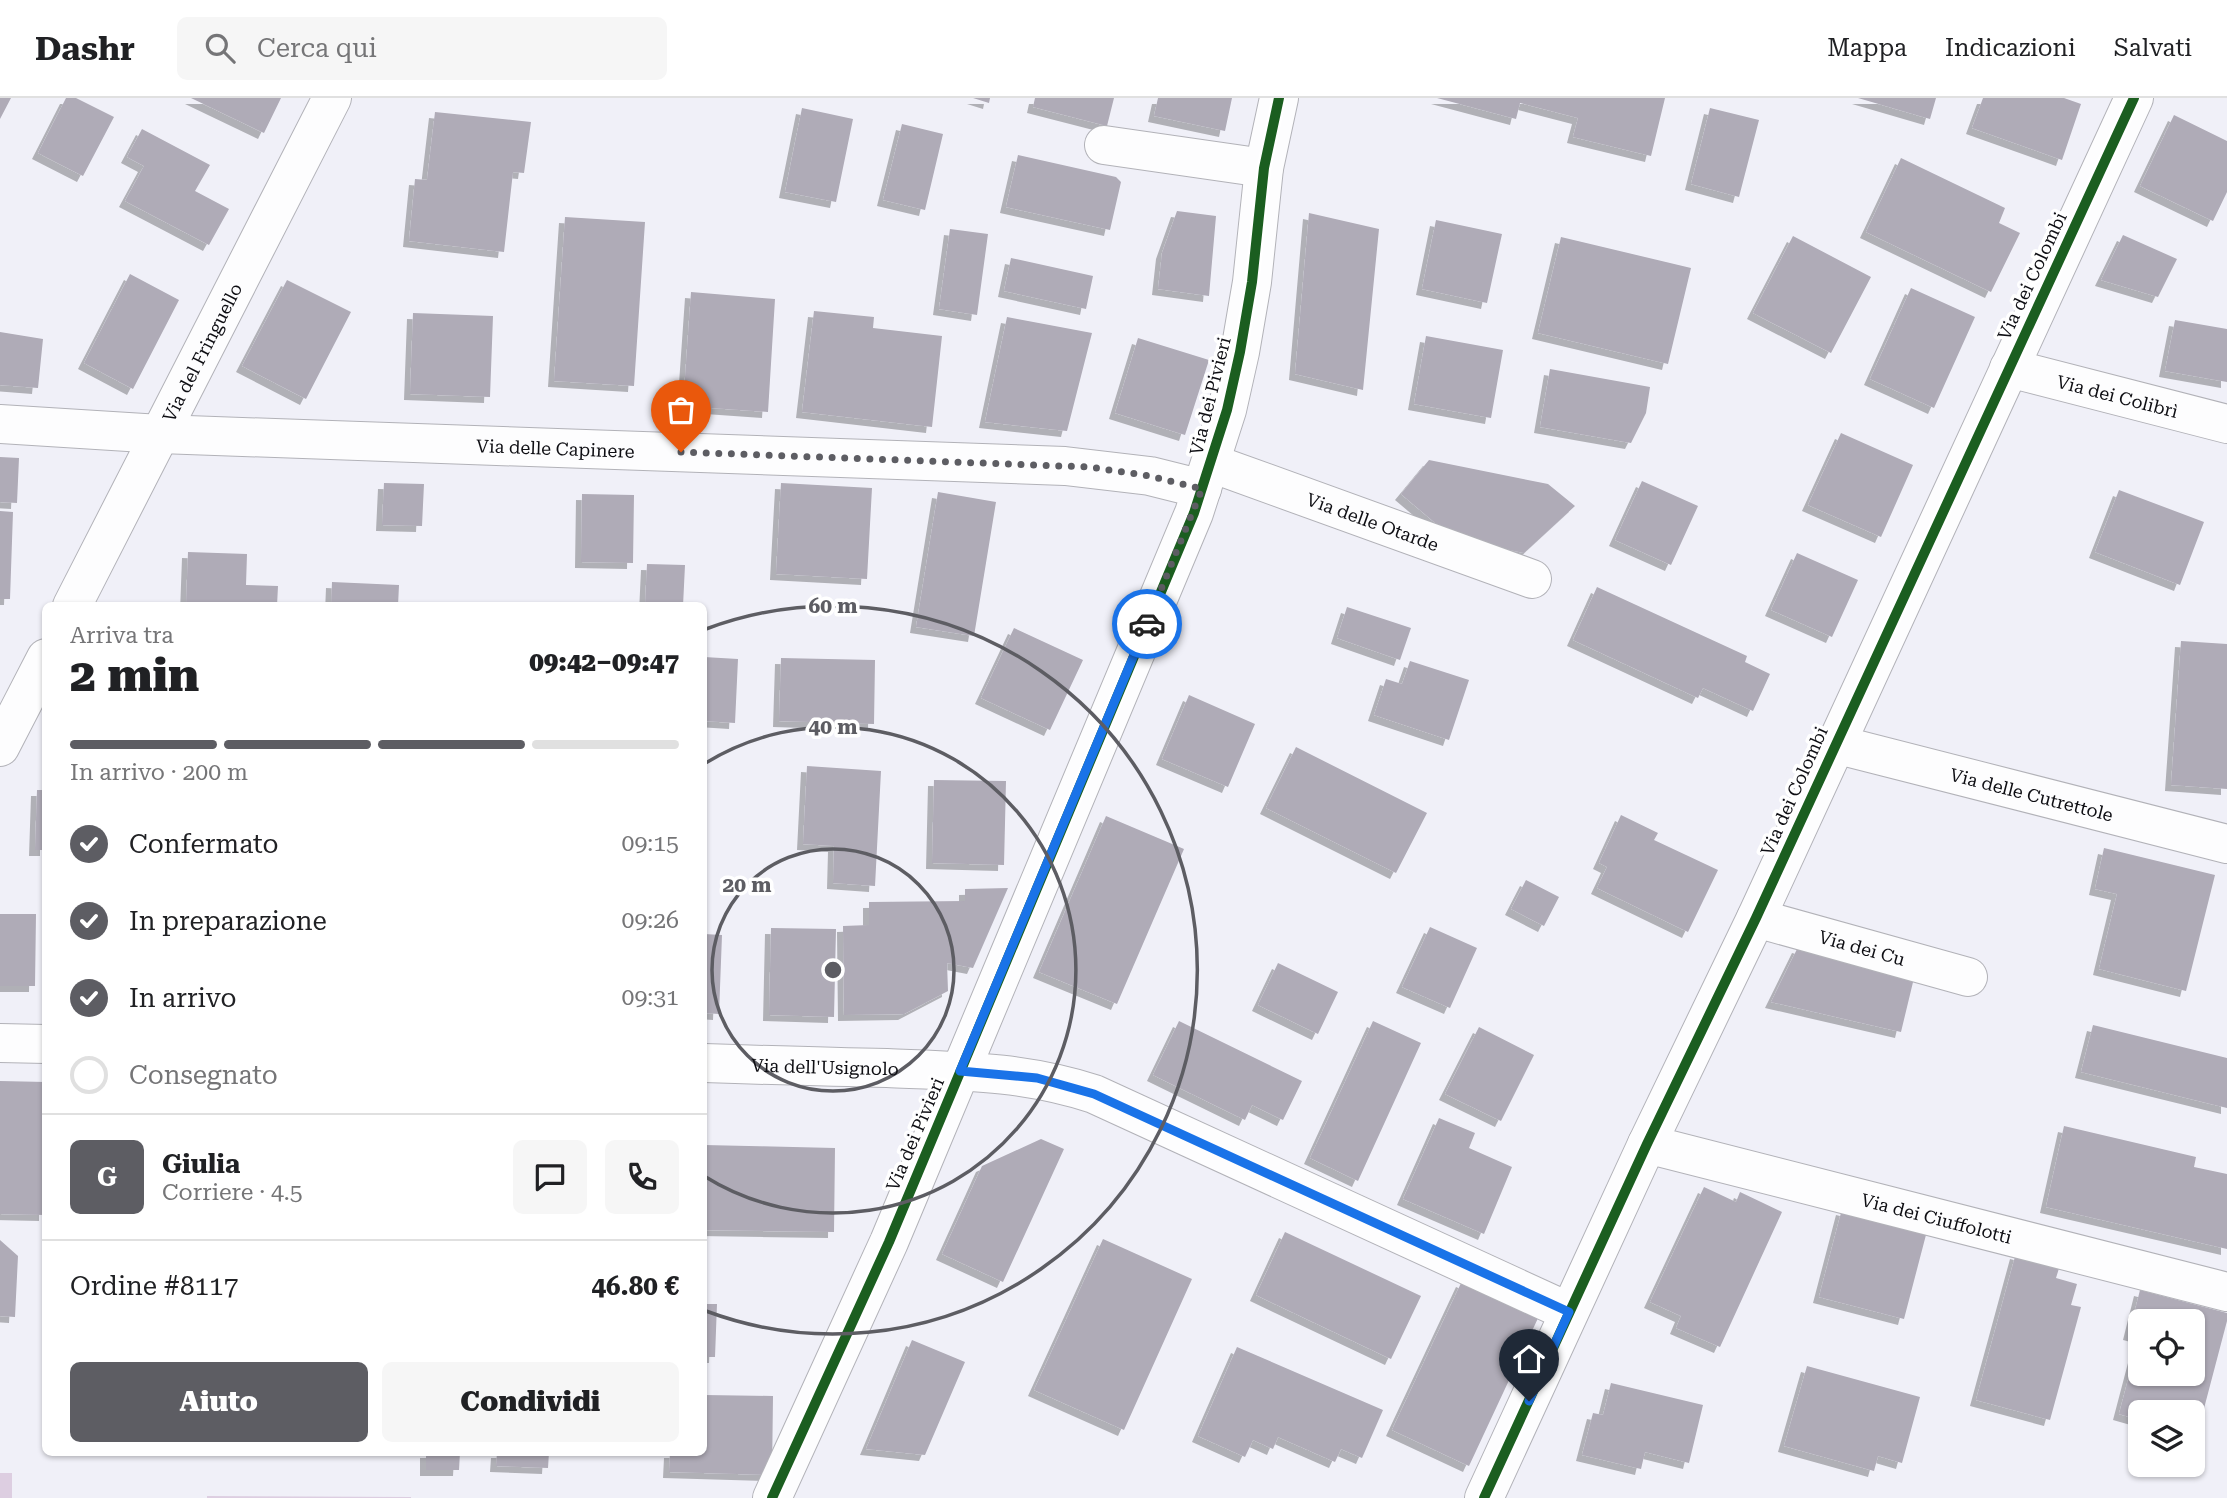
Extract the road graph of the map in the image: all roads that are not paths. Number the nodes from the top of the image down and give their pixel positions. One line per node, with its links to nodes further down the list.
1 (332, 98): 9 (street, Via del Fringuello)
2 (1279, 98): 5 (street, Via dei Pivieri)
3 (2134, 98): 6 (street, Via dei Colombi)
4 (1104, 145): 5 (street)
5 (1264, 168): 10 (street, Via dei Pivieri)
6 (2009, 368): 8 (street, Via dei Colibrì); 14 (street, Via dei Colombi)
7 (0, 424): 9 (street, Via delle Capinere)
8 (2227, 424)
9 (160, 434): 10 (street, Via delle Capinere); 12 (street, Via del Fringuello)
10 (1207, 476): 11 (street, Via delle Otarde); 22 (street, Via dei Pivieri)
11 (1532, 579)
12 (74, 602)
13 (42, 666): 15 (street)
14 (1835, 744): 16 (street, Via delle Cutrettole); 17 (street, Via dei Colombi)
15 (0, 747)
16 (2227, 844)
17 (1756, 918): 18 (street, Via dei Cu); 23 (street, Via dei Colombi)
18 (1968, 977)
19 (0, 1043): 20 (street)
20 (42, 1044)
21 (707, 1063): 22 (street, Via dell'Usignolo)
22 (960, 1071): 25 (street, Via dell'Usignolo); 27 (street, Via dei Pivieri)
23 (1647, 1144): 24 (street, Via dei Ciuffolotti); 25 (street, Via dei Colombi)
24 (2227, 1292)
25 (1569, 1312): 26 (street, Via dei Colombi)
26 (1498, 1488)
27 (772, 1498)

